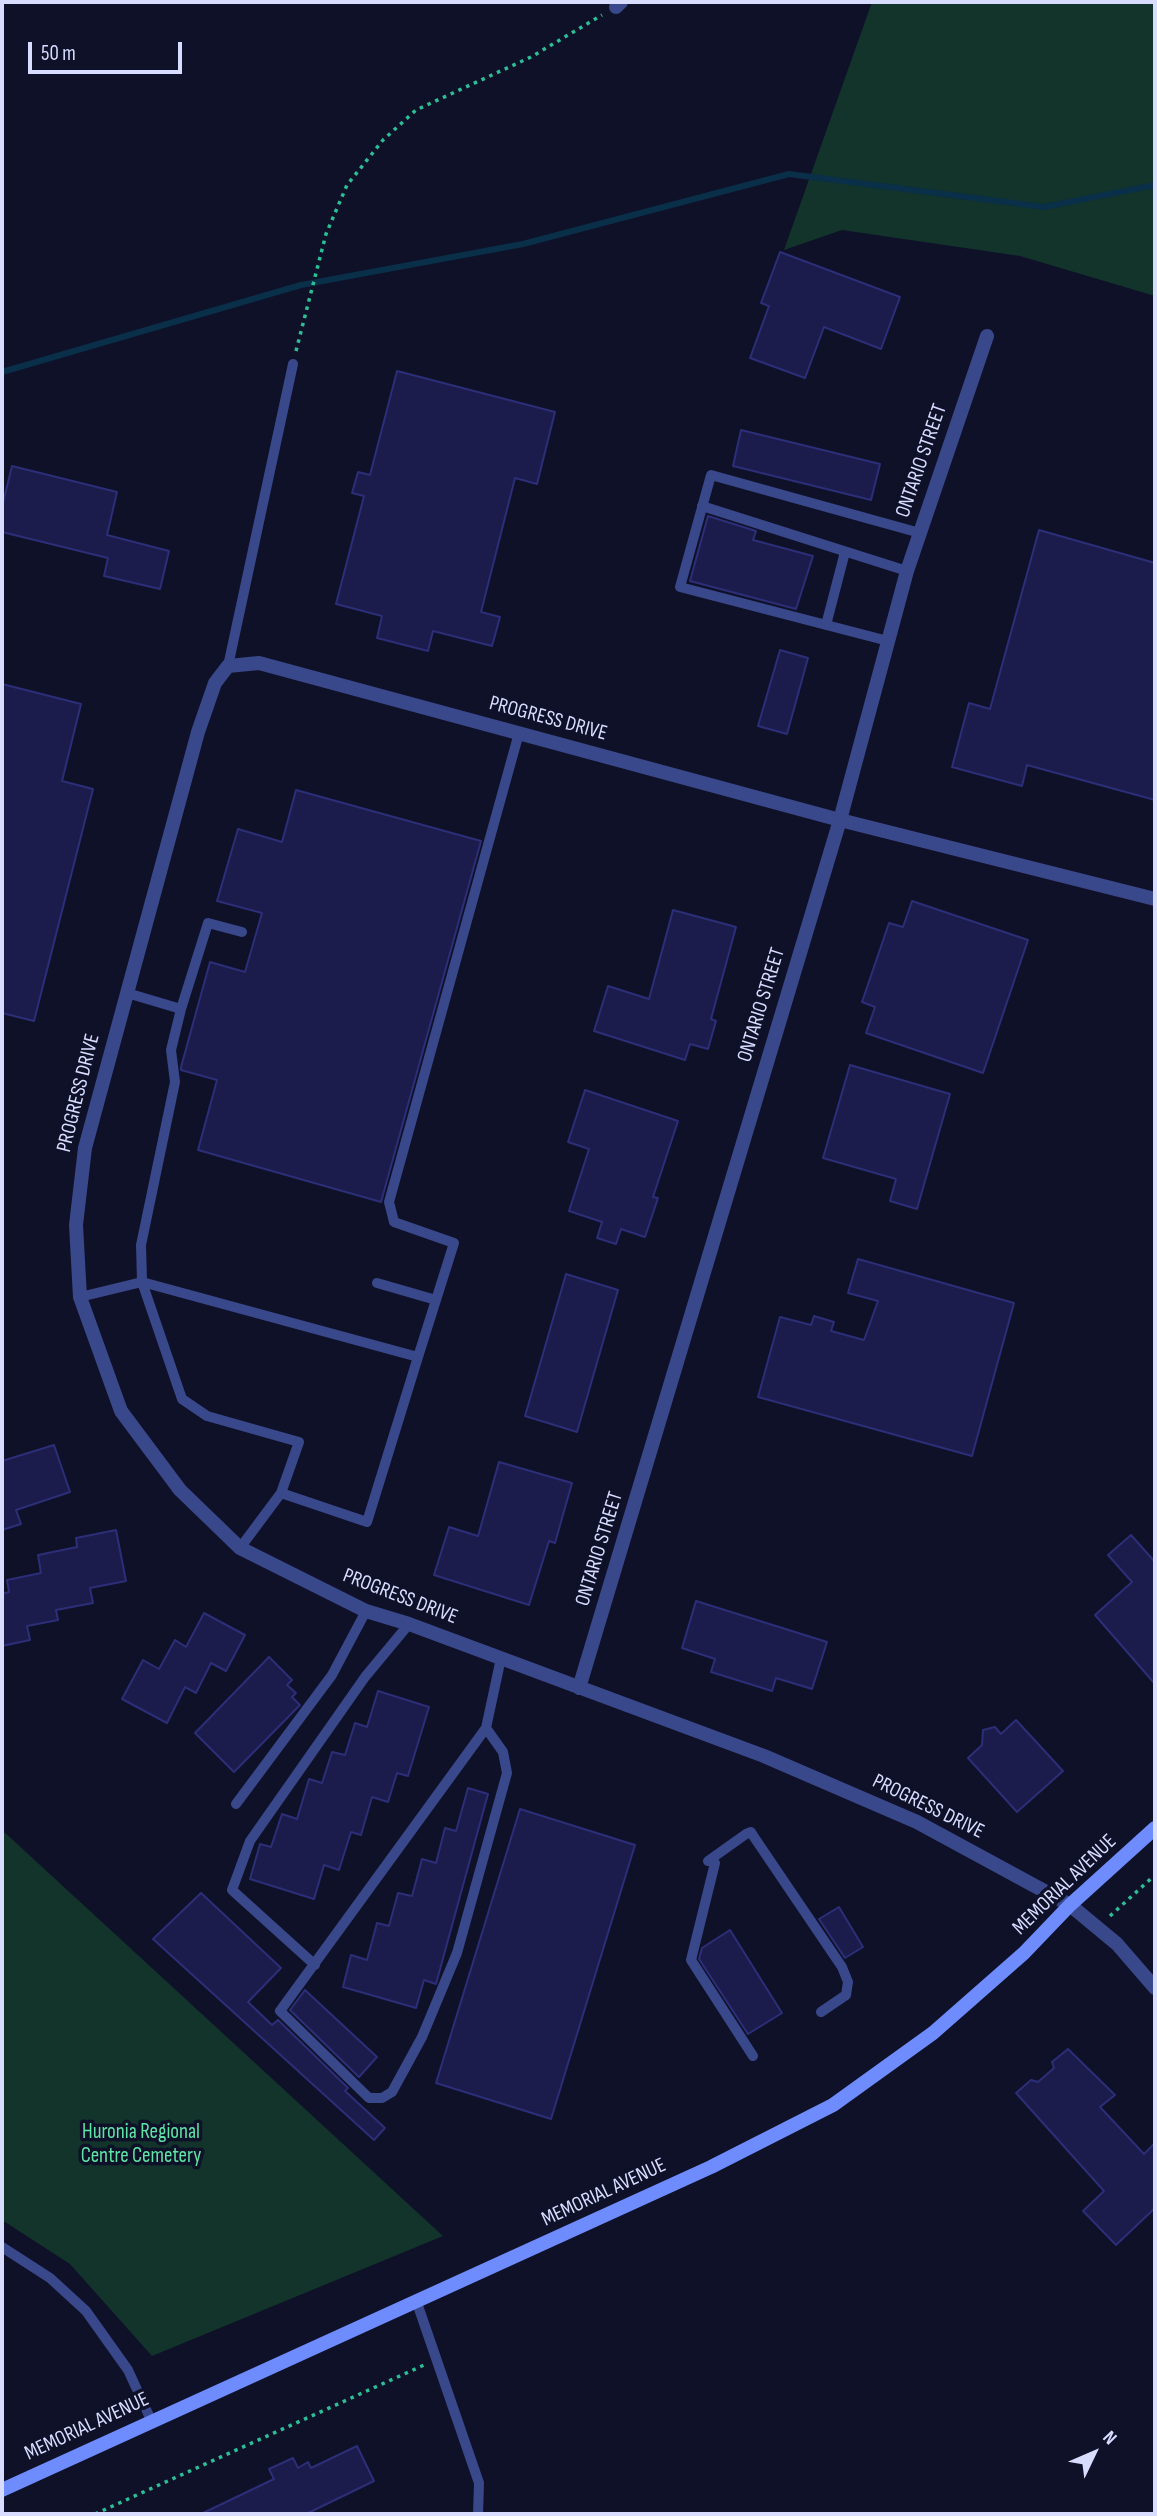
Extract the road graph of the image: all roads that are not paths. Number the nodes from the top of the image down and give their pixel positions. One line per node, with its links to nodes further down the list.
1 (987, 335): 4 (street, ONTARIO STREET)
2 (293, 364): 9 (lane)
3 (702, 506): 4 (lane); 5 (lane); 7 (lane)
4 (920, 533): 6 (street, ONTARIO STREET)
5 (845, 552): 6 (lane); 7 (lane)
6 (907, 570): 8 (street, ONTARIO STREET)
7 (826, 625): 8 (lane)
8 (888, 641): 11 (street, ONTARIO STREET)
9 (229, 666): 10 (street, PROGRESS DRIVE); 14 (street, PROGRESS DRIVE)
10 (519, 733): 11 (street, PROGRESS DRIVE); 19 (lane)
11 (840, 820): 12 (street, PROGRESS DRIVE); 26 (street, ONTARIO STREET)
12 (1155, 899)
13 (242, 932): 15 (lane)
14 (127, 993): 15 (lane); 18 (street, PROGRESS DRIVE)
15 (181, 1009): 16 (lane)
16 (142, 1282): 18 (lane); 20 (lane); 21 (lane)
17 (377, 1283): 19 (lane)
18 (80, 1297): 22 (street, PROGRESS DRIVE)
19 (436, 1300): 20 (lane)
20 (418, 1357): 21 (lane)
21 (281, 1493): 22 (lane)
22 (240, 1548): 23 (street, PROGRESS DRIVE)
23 (366, 1611): 24 (street, PROGRESS DRIVE); 28 (lane)
24 (409, 1624): 25 (street, PROGRESS DRIVE); 31 (lane)
25 (501, 1658): 26 (street, PROGRESS DRIVE); 27 (lane)
26 (579, 1688): 30 (street, PROGRESS DRIVE)
27 (486, 1728): 31 (lane); 31 (lane)
28 (236, 1804)
29 (1155, 1828): 30 (main road, MEMORIAL AVENUE)
30 (1070, 1905): 32 (street, PROGRESS DRIVE); 36 (main road, MEMORIAL AVENUE)
31 (315, 1965)
32 (1155, 1987)
33 (821, 2012): 34 (lane)
34 (753, 2056)
35 (2, 2247): 37 (lane)
36 (416, 2300): 37 (main road, MEMORIAL AVENUE); 39 (lane)
37 (150, 2420): 38 (main road, MEMORIAL AVENUE)
38 (2, 2490)
39 (478, 2514)

